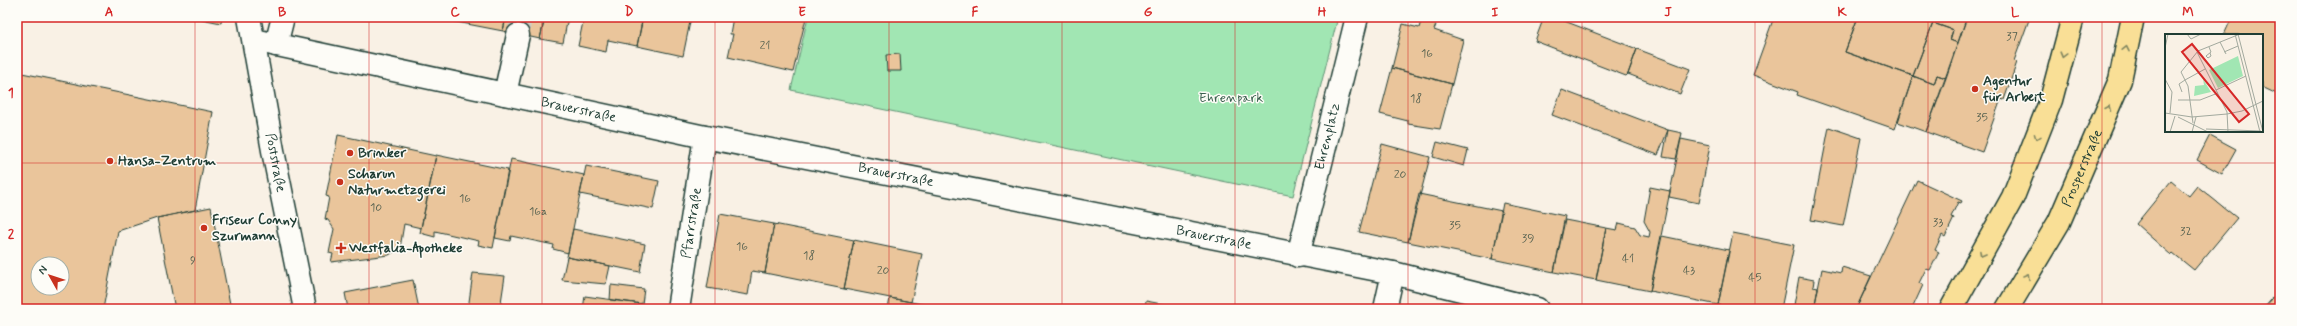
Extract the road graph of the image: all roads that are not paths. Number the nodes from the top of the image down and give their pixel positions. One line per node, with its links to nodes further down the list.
1 (249, 17): 7 (street, Poststraße)
2 (283, 17): 8 (street)
3 (1356, 17): 11 (street, Ehrenplatz)
4 (2073, 17): 17 (main road, one-way to 17)
5 (2133, 17): 18 (main road, Prosperstraße, one-way to 5)
6 (518, 35): 9 (street)
7 (254, 40): 8 (street, Brauerstraße); 13 (street, Poststraße)
8 (276, 45): 9 (street, Brauerstraße)
9 (505, 94): 10 (street, Brauerstraße)
10 (705, 137): 11 (street, Brauerstraße); 14 (street, Pfarrstraße)
11 (1298, 256): 12 (street, Brauerstraße)
12 (1393, 273): 15 (street); 16 (street, Brauerstraße)
13 (306, 309)
14 (678, 309)
15 (1384, 309)
16 (1537, 309)
17 (1951, 309)
18 (2007, 309)

